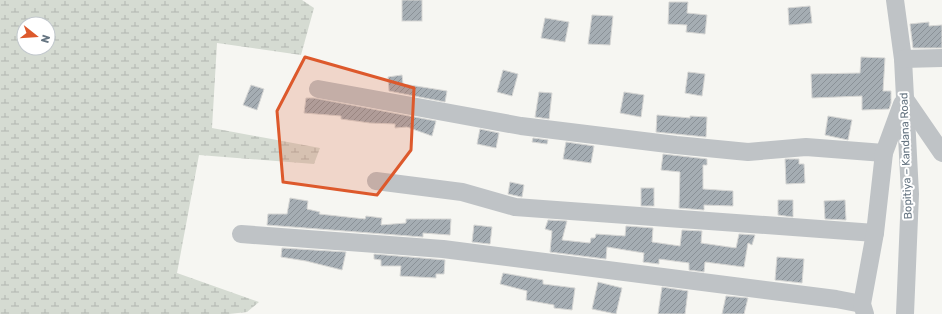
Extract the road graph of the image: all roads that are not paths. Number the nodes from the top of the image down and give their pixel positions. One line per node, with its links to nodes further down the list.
1 (895, 0): 3 (street, Bopitiya – Kandana Road)
2 (942, 58): 3 (street)
3 (903, 59): 5 (street, Bopitiya – Kandana Road)
4 (318, 89): 6 (street)
5 (904, 98): 6 (street); 7 (street); 12 (street, Bopitiya – Kandana Road)
6 (884, 153): 9 (street)
7 (942, 153)
8 (376, 181): 9 (street)
9 (875, 233): 11 (street)
10 (241, 234): 11 (street)
11 (864, 309)
12 (906, 313)

